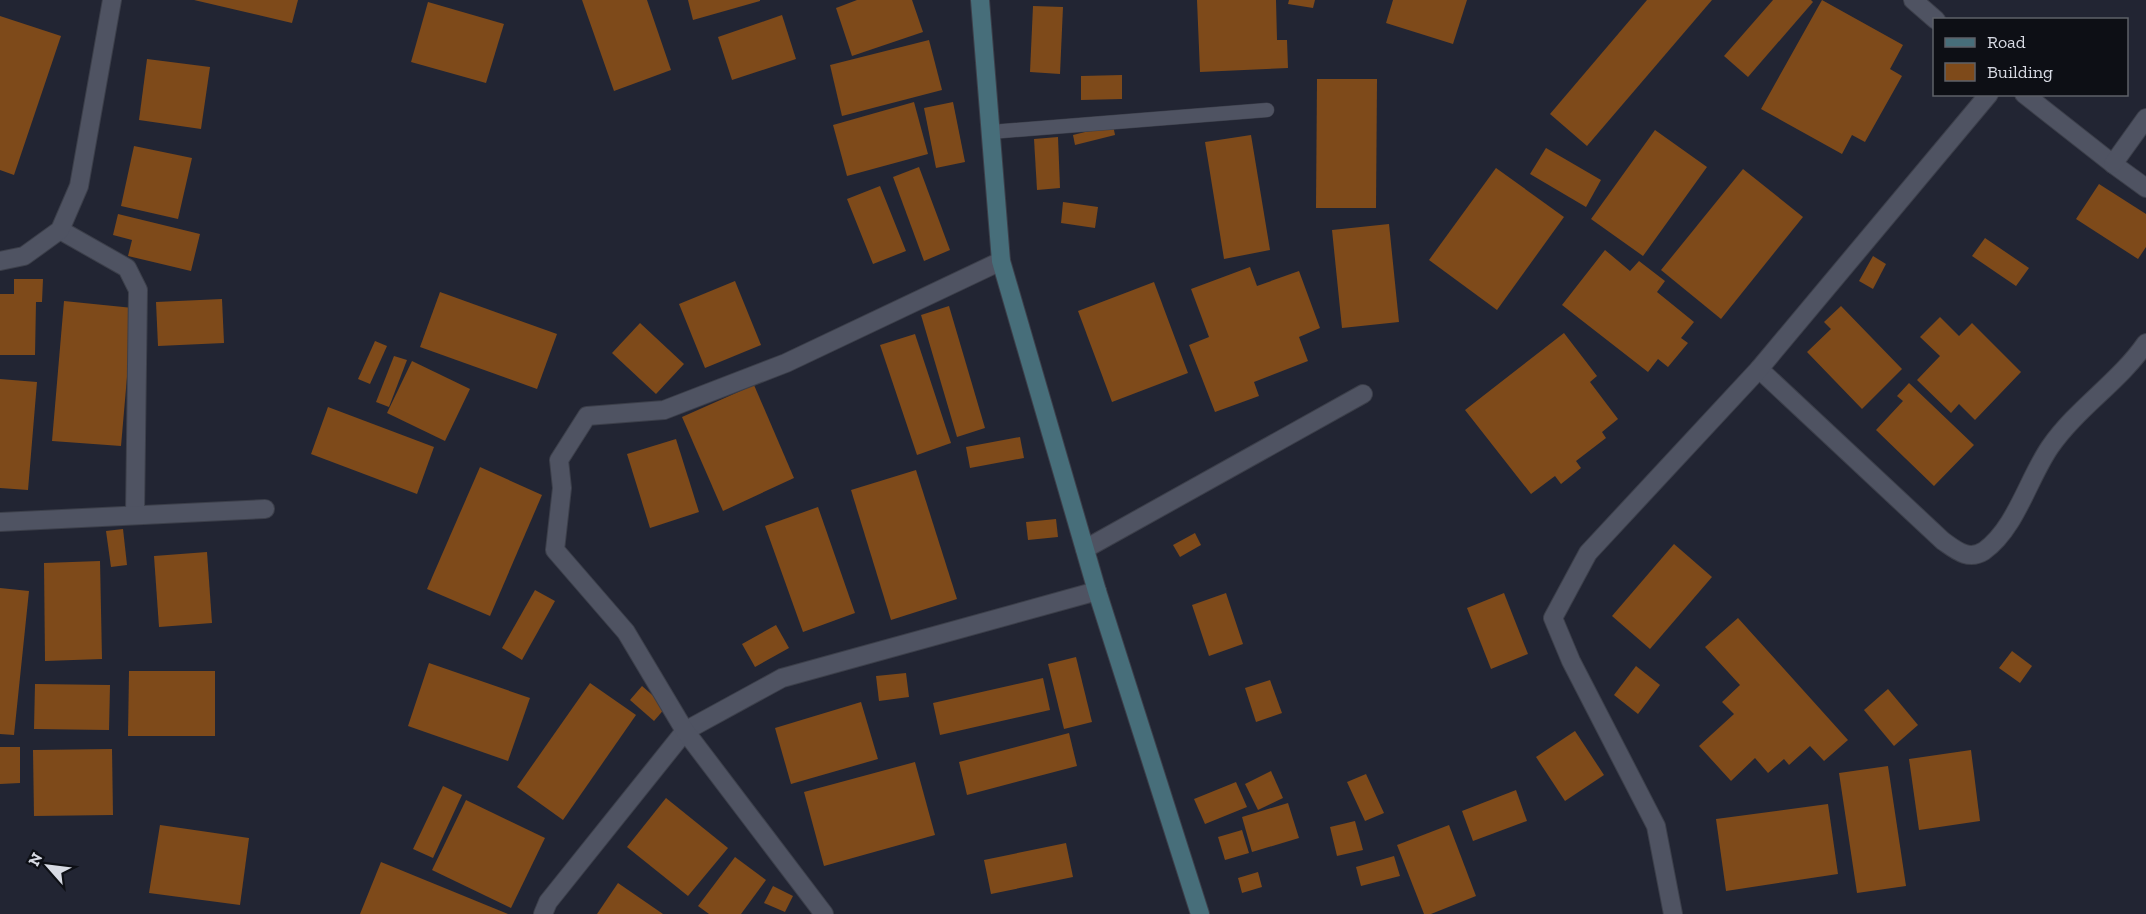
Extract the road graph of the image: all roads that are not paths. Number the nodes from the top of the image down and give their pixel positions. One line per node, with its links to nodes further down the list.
1 (112, 0): 12 (street)
2 (980, 0): 9 (street)
3 (1913, 0): 4 (street)
4 (1934, 18)
5 (1987, 96): 16 (street)
6 (2028, 96): 10 (street)
7 (1267, 110): 9 (lane)
8 (2146, 118): 10 (street)
9 (991, 132): 14 (street)
10 (2113, 164): 11 (street)
11 (2146, 188)
12 (60, 230): 13 (street); 19 (street)
13 (0, 261)
14 (1001, 261): 21 (street); 23 (street)
15 (2146, 343): 16 (street)
16 (1759, 369): 27 (street)
17 (1363, 394): 21 (street)
18 (265, 509): 19 (street)
19 (135, 515): 20 (street)
20 (0, 522)
21 (1085, 549): 22 (street)
22 (1096, 591): 23 (street); 26 (street)
23 (685, 731): 24 (street); 25 (street)
24 (543, 914)
25 (824, 914)
26 (1200, 914)
27 (1673, 914)

